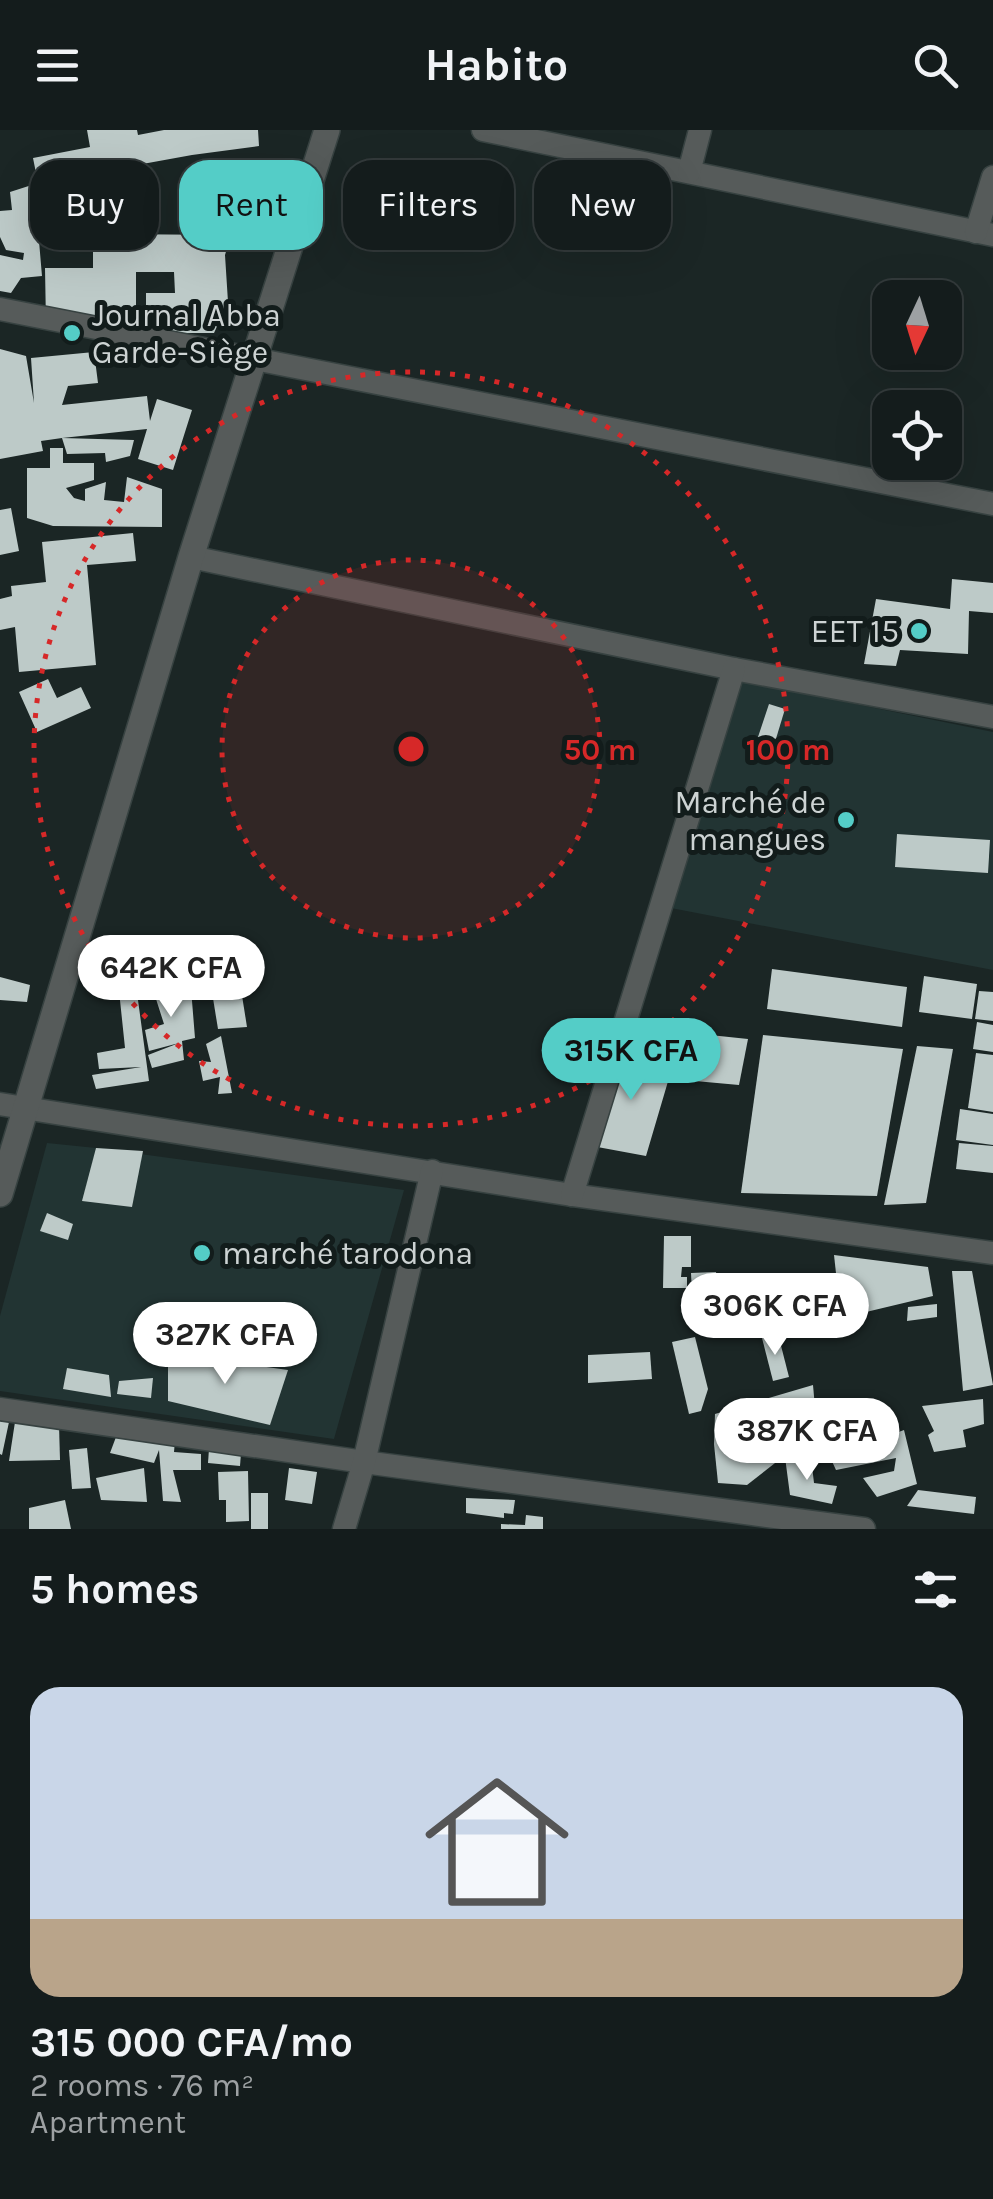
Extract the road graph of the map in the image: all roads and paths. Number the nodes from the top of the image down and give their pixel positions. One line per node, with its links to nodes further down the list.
1 (327, 130): 8 (street)
2 (483, 130): 4 (street)
3 (700, 130): 4 (street)
4 (689, 172): 6 (street)
5 (993, 177): 6 (street)
6 (984, 233)
7 (0, 309): 8 (street)
8 (254, 359): 9 (street); 10 (street)
9 (993, 504)
10 (191, 558): 11 (street); 14 (street)
11 (734, 669): 12 (street); 17 (street)
12 (993, 718)
13 (0, 1104): 14 (street)
14 (26, 1107): 15 (street); 16 (street)
15 (432, 1171): 17 (street); 20 (street)
16 (0, 1194)
17 (572, 1194): 18 (street)
18 (993, 1253)
19 (0, 1410): 20 (street)
20 (364, 1462): 21 (street); 22 (street)
21 (696, 1518): 23 (street)
22 (344, 1529)
23 (864, 1529)

